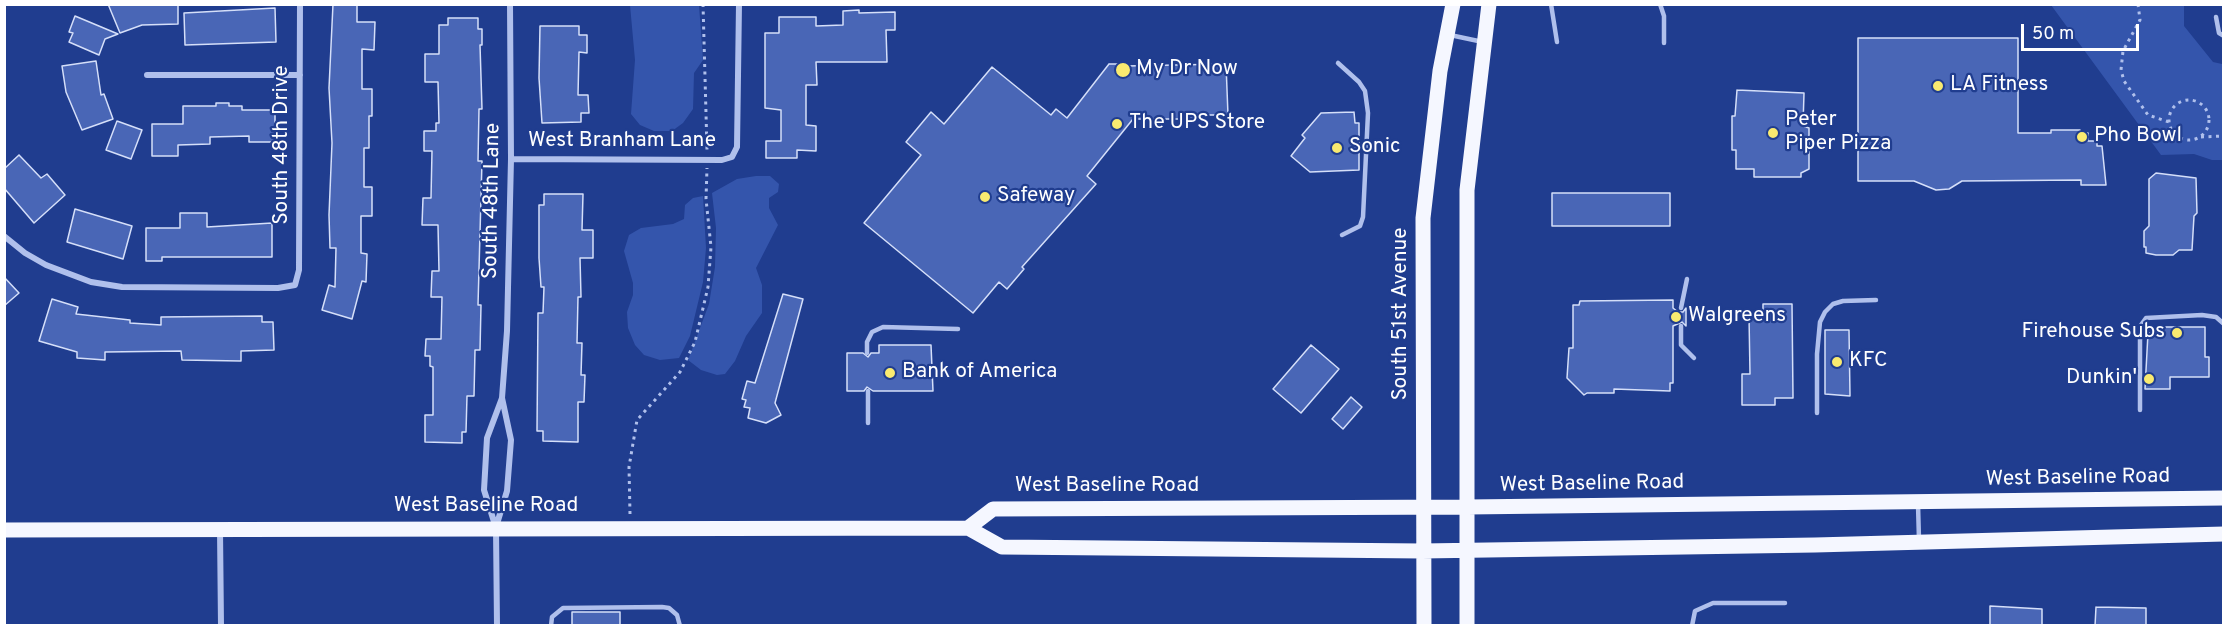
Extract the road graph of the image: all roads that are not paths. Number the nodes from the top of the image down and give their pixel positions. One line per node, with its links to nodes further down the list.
1 (300, 4): 16 (street, South 48th Drive)
2 (510, 4): 17 (street, South 48th Lane)
3 (739, 4): 17 (street, West Branham Lane)
4 (1453, 4): 9 (main road, South 51st Avenue)
5 (1489, 4): 11 (main road)
6 (1551, 4): 12 (lane)
7 (1660, 4): 13 (lane)
8 (2216, 17): 10 (lane)
9 (1447, 35): 11 (lane); 35 (main road, South 51st Avenue)
10 (2223, 36)
11 (1483, 42): 36 (main road)
12 (1557, 42)
13 (1664, 43)
14 (1338, 63): 18 (lane)
15 (147, 75): 16 (street)
16 (300, 75): 19 (street, South 48th Drive)
17 (511, 159): 29 (street, South 48th Lane)
18 (1342, 235)
19 (4, 236)
20 (1687, 279): 22 (lane)
21 (1876, 300): 31 (lane)
22 (1681, 308)
23 (2223, 324): 30 (lane)
24 (1681, 326): 27 (lane)
25 (958, 329): 26 (lane)
26 (867, 353)
27 (1694, 358)
28 (868, 391): 32 (lane)
29 (502, 398): 37 (street, South 48th Lane); 37 (street, South 48th Lane)
30 (2140, 410)
31 (1817, 412)
32 (868, 423)
33 (2223, 498): 34 (main road, West Baseline Road)
34 (1917, 502): 36 (main road, West Baseline Road); 42 (lane)
35 (1422, 506): 36 (main road, West Baseline Road); 38 (main road, West Baseline Road); 44 (main road, South 51st Avenue)
36 (1467, 507): 43 (main road)
37 (496, 528): 38 (main road, West Baseline Road); 39 (main road, West Baseline Road); 47 (street)
38 (968, 528): 44 (main road, West Baseline Road)
39 (220, 529): 40 (main road, West Baseline Road); 46 (street)
40 (4, 530)
41 (2223, 534): 42 (main road, West Baseline Road)
42 (1919, 540): 43 (main road, West Baseline Road)
43 (1467, 550): 44 (main road, West Baseline Road); 51 (main road)
44 (1422, 551): 50 (main road, South 51st Avenue)
45 (1785, 603): 52 (lane)
46 (221, 626)
47 (497, 626)
48 (551, 626): 49 (lane)
49 (680, 626)
50 (1424, 626)
51 (1467, 626)
52 (1692, 626)

